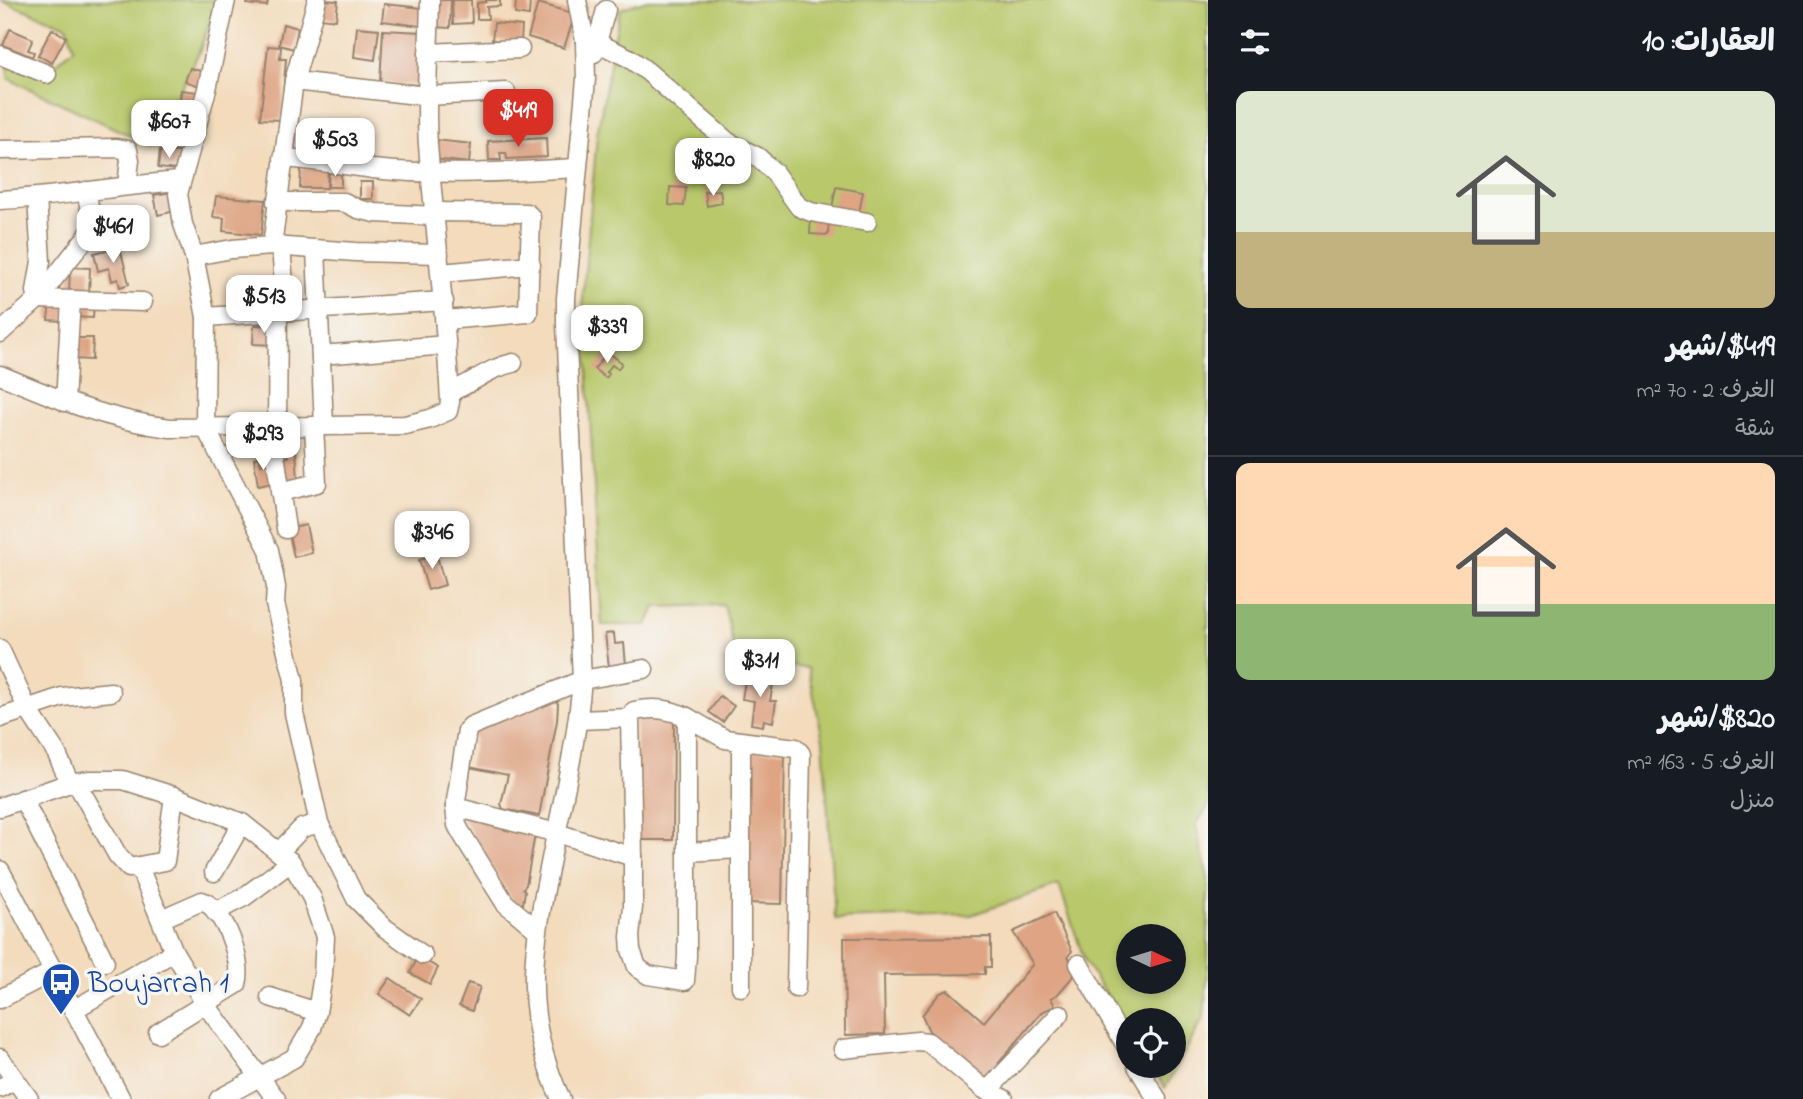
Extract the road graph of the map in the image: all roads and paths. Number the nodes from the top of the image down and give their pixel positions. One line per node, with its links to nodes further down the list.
1 (226, 0): 19 (street)
2 (317, 0): 12 (street)
3 (430, 0): 8 (street)
4 (578, 3): 5 (street); 11 (street)
5 (613, 3): 6 (street)
6 (597, 43): 11 (street); 26 (street)
7 (520, 49): 8 (street)
8 (428, 53): 14 (street)
9 (0, 55): 10 (street)
10 (47, 74)
11 (586, 79): 17 (street)
12 (294, 81): 14 (street); 16 (street)
13 (506, 92): 14 (street)
14 (426, 96): 18 (street)
15 (0, 150): 20 (street)
16 (283, 158): 18 (street); 24 (street)
17 (576, 168): 18 (street); 55 (street)
18 (431, 171): 25 (street)
19 (181, 181): 20 (street); 30 (street)
20 (127, 185): 21 (street)
21 (86, 191): 22 (street); 33 (street)
22 (37, 198): 23 (street); 33 (street)
23 (0, 200)
24 (276, 202): 25 (street); 27 (street)
25 (435, 214): 29 (street); 31 (street)
26 (867, 222)
27 (276, 246): 28 (street); 30 (street); 38 (street)
28 (316, 250): 29 (street); 37 (street)
29 (439, 254): 32 (street)
30 (194, 256): 39 (street)
31 (531, 265): 32 (street); 40 (street)
32 (441, 273): 35 (street)
33 (38, 299): 34 (street); 41 (street)
34 (71, 300): 36 (street); 47 (street)
35 (444, 301): 37 (street); 40 (street)
36 (143, 302)
37 (320, 309): 38 (street); 43 (street)
38 (282, 312): 39 (street); 50 (street)
39 (206, 317): 49 (street)
40 (445, 320): 42 (street)
41 (0, 333)
42 (447, 345): 43 (street); 46 (street)
43 (321, 355): 48 (street)
44 (513, 363): 46 (street)
45 (0, 376): 47 (street)
46 (450, 392): 48 (street)
47 (65, 402): 49 (street)
48 (319, 426): 50 (street); 51 (street)
49 (205, 427): 50 (street); 69 (street)
50 (274, 427): 51 (street)
51 (280, 492): 52 (street)
52 (286, 529)
53 (0, 649): 57 (street)
54 (644, 669): 55 (street)
55 (582, 680): 61 (street); 67 (street)
56 (111, 692): 57 (street)
57 (26, 708): 59 (street); 63 (street)
58 (687, 717): 60 (street); 62 (street); 72 (street)
59 (0, 718)
60 (630, 718): 61 (street); 74 (street)
61 (579, 720): 70 (street)
62 (741, 743): 71 (street); 87 (street)
63 (73, 782): 64 (street); 65 (street); 75 (street)
64 (174, 796): 68 (street); 75 (street)
65 (23, 799): 66 (street); 83 (street)
66 (0, 807)
67 (455, 807): 70 (street); 80 (street)
68 (242, 823): 73 (street); 77 (street)
69 (319, 823): 73 (street); 82 (street)
70 (557, 833): 74 (street); 80 (street)
71 (740, 849): 72 (street); 86 (street)
72 (687, 852): 74 (street)
73 (285, 857): 78 (street); 92 (street)
74 (634, 857)
75 (139, 867): 79 (street)
76 (0, 870): 85 (street)
77 (214, 872)
78 (215, 912): 79 (street); 90 (street)
79 (161, 919): 81 (street)
80 (537, 930): 106 (street)
81 (174, 952): 90 (street); 91 (street)
82 (423, 955)
83 (105, 962)
84 (1079, 964): 94 (street)
85 (52, 972): 89 (street); 91 (street)
86 (741, 986)
87 (796, 988)
88 (270, 998): 92 (street)
89 (0, 999)
90 (206, 1004): 95 (street); 98 (street)
91 (73, 1010): 102 (street)
92 (317, 1012): 98 (street)
93 (1060, 1013): 101 (street)
94 (1116, 1028)
95 (158, 1033)
96 (843, 1049): 101 (street)
97 (0, 1058): 100 (street)
98 (261, 1076): 104 (street); 105 (street)
99 (1145, 1078): 108 (street)
100 (7, 1083): 103 (street)
101 (987, 1091): 107 (street)
102 (118, 1098)
103 (29, 1099)
104 (219, 1099)
105 (275, 1099)
106 (561, 1099)
107 (1004, 1099)
108 (1157, 1099)

